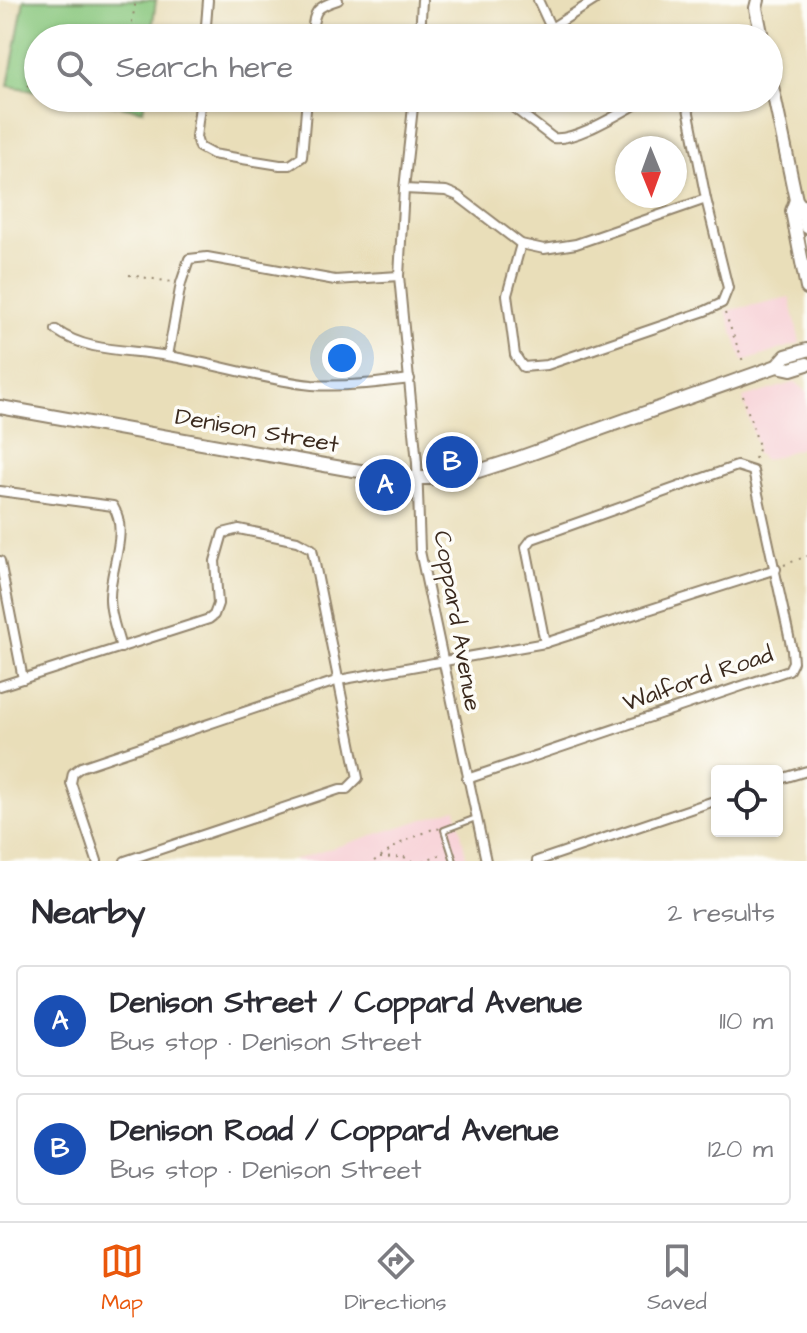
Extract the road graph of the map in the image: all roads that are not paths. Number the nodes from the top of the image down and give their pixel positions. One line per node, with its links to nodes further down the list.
1 (208, 0): 7 (street)
2 (338, 0): 8 (street)
3 (422, 0): 9 (street)
4 (538, 0): 10 (street)
5 (595, 0): 11 (street)
6 (754, 3): 12 (street)
7 (206, 24)
8 (313, 24)
9 (421, 24)
10 (549, 24)
11 (557, 24)
12 (759, 24)
13 (199, 112): 14 (street)
14 (306, 112)
15 (412, 112): 20 (street, Coppard Avenue)
16 (519, 112): 17 (street)
17 (620, 112)
18 (689, 112): 21 (street)
19 (777, 112): 22 (street)
20 (404, 189): 24 (street); 25 (street, Coppard Avenue)
21 (706, 199): 24 (street); 24 (street)
22 (796, 200): 23 (street); 26 (street)
23 (807, 227)
24 (521, 244)
25 (399, 276): 29 (street); 32 (street, Coppard Avenue)
26 (807, 288)
27 (56, 330): 29 (street)
28 (807, 350): 31 (street, Denison Street)
29 (168, 356): 32 (street)
30 (807, 364): 31 (street, Denison Street)
31 (777, 366): 34 (street, Denison Street)
32 (410, 379): 34 (street, Coppard Avenue)
33 (0, 407): 34 (street, Denison Street)
34 (417, 478): 40 (street, Coppard Avenue)
35 (0, 491): 39 (street)
36 (0, 561): 41 (street)
37 (776, 569): 38 (street); 38 (street, Walford Road); 46 (street, Walford Road)
38 (545, 643): 40 (street)
39 (121, 648): 41 (street); 42 (street)
40 (443, 661): 42 (street); 46 (street, Coppard Avenue)
41 (23, 679): 43 (street)
42 (339, 680): 49 (street); 50 (street)
43 (0, 686)
44 (807, 771): 45 (street)
45 (783, 778)
46 (467, 779): 48 (street, Coppard Avenue)
47 (711, 802): 53 (street)
48 (476, 818): 51 (lane); 52 (street, Coppard Avenue)
49 (97, 861)
50 (125, 861)
51 (454, 861)
52 (486, 861)
53 (537, 861)

